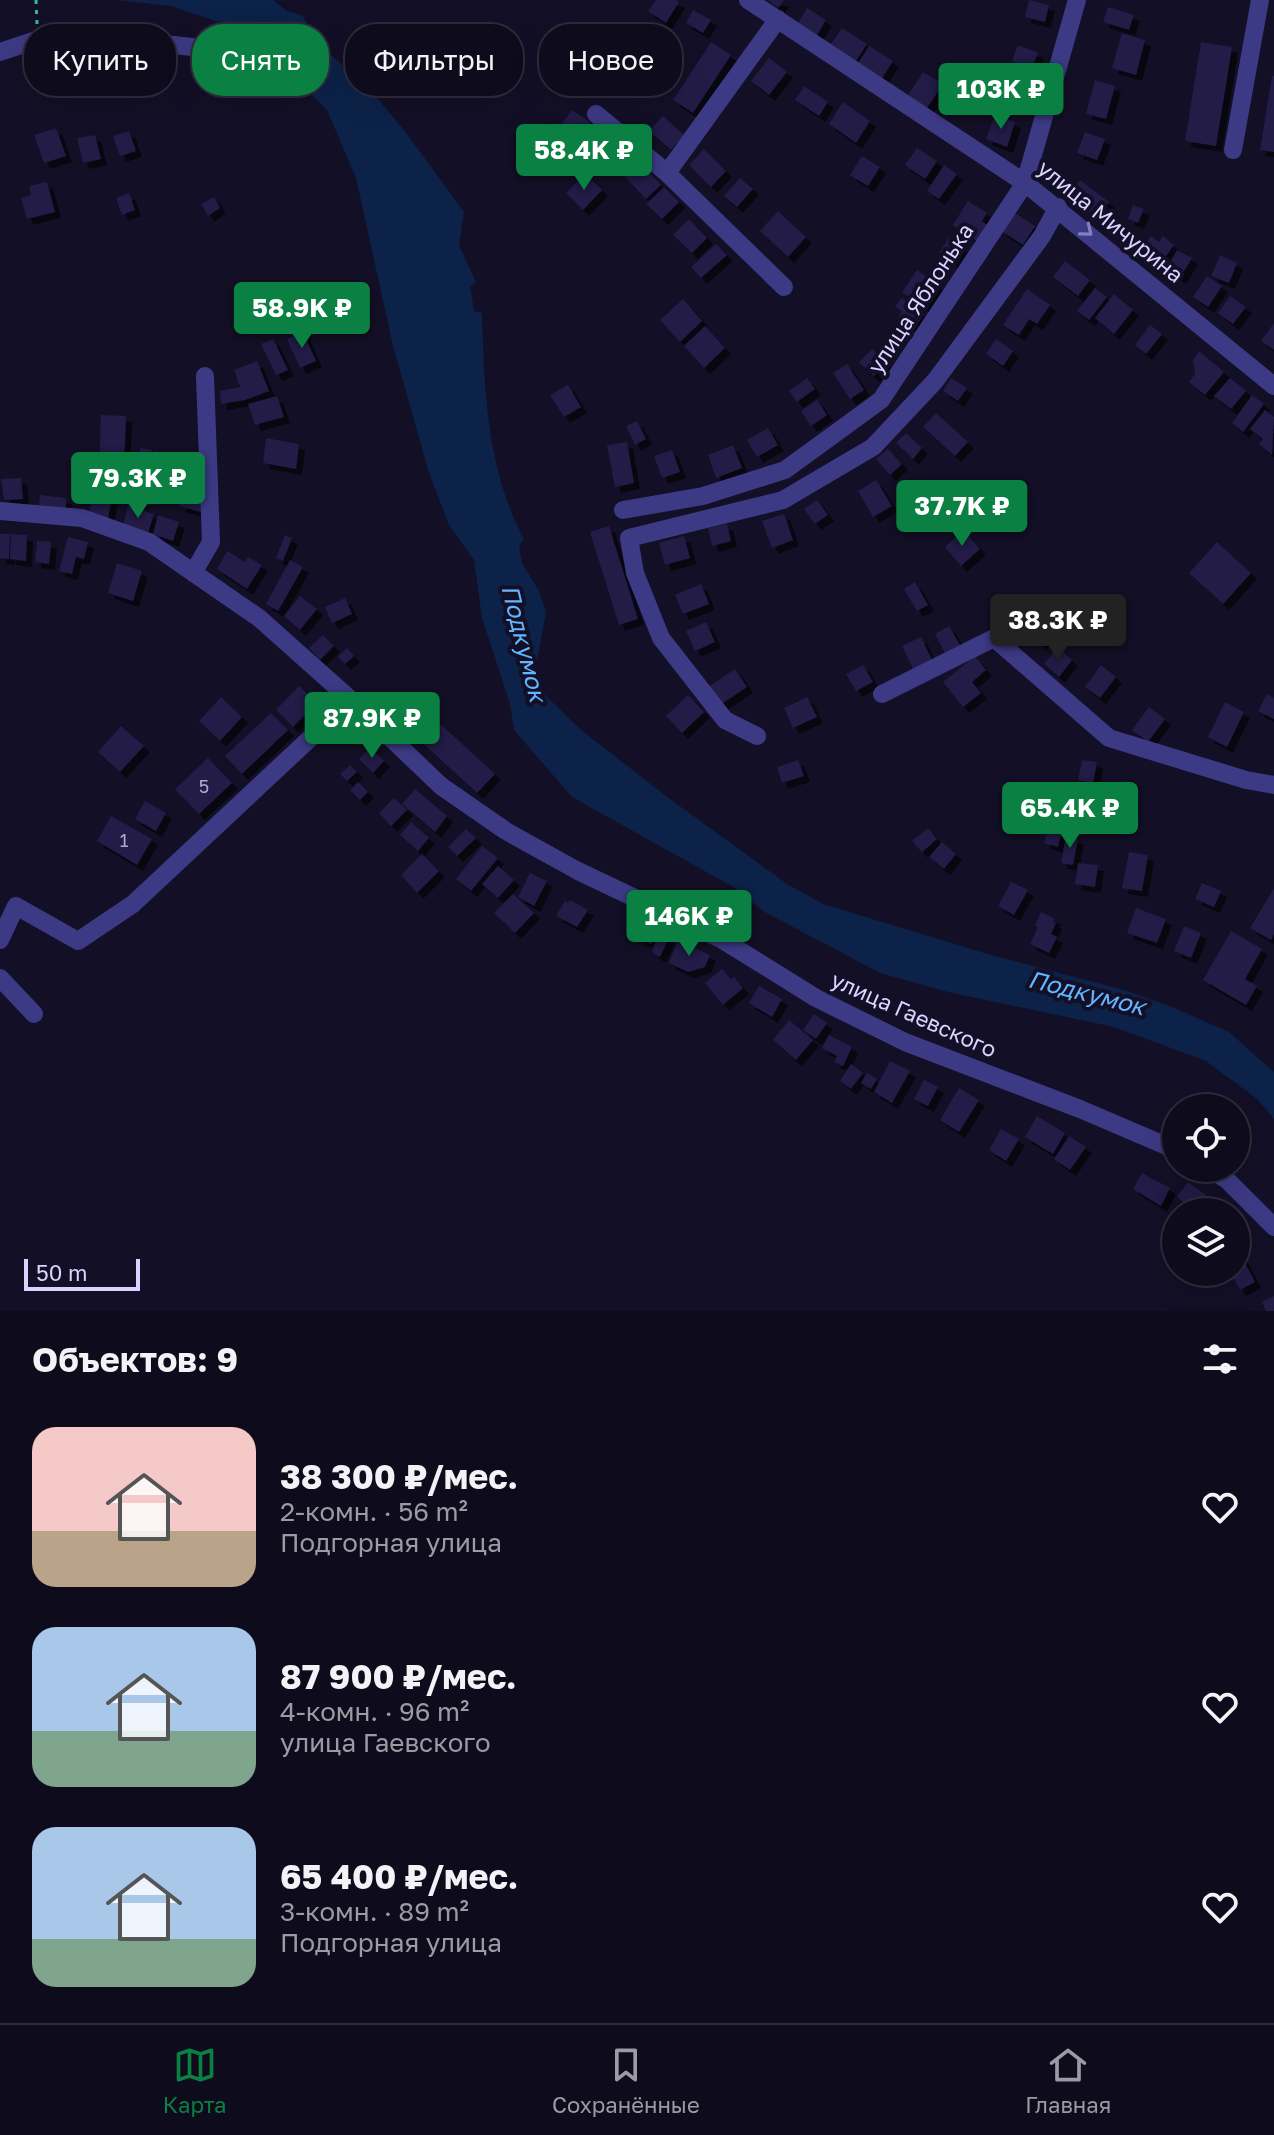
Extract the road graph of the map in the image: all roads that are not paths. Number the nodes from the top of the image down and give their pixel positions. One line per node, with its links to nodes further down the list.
1 (748, 0): 4 (street, улица Мичурина)
2 (1077, 0): 10 (street, улица Яблонька)
3 (1260, 0): 8 (street)
4 (778, 19): 9 (street); 10 (street, улица Мичурина)
5 (192, 47): 6 (street)
6 (0, 52)
7 (596, 114): 9 (street)
8 (1233, 150)
9 (667, 173): 12 (street)
10 (1025, 183): 11 (street, улица Мичурина); 15 (street, улица Яблонька)
11 (1058, 207): 14 (street, улица Мичурина, one-way to 14); 20 (street)
12 (784, 287)
13 (205, 376): 17 (street)
14 (1274, 386)
15 (623, 510)
16 (0, 511): 17 (street, улица Гаевского)
17 (193, 573): 19 (street, улица Гаевского)
18 (882, 694): 21 (street)
19 (351, 700): 22 (street); 25 (street, улица Гаевского)
20 (757, 736)
21 (1274, 785)
22 (0, 940)
23 (0, 978): 24 (street)
24 (34, 1014)
25 (1162, 1144)
26 (1229, 1182): 27 (street)
27 (1274, 1227)

